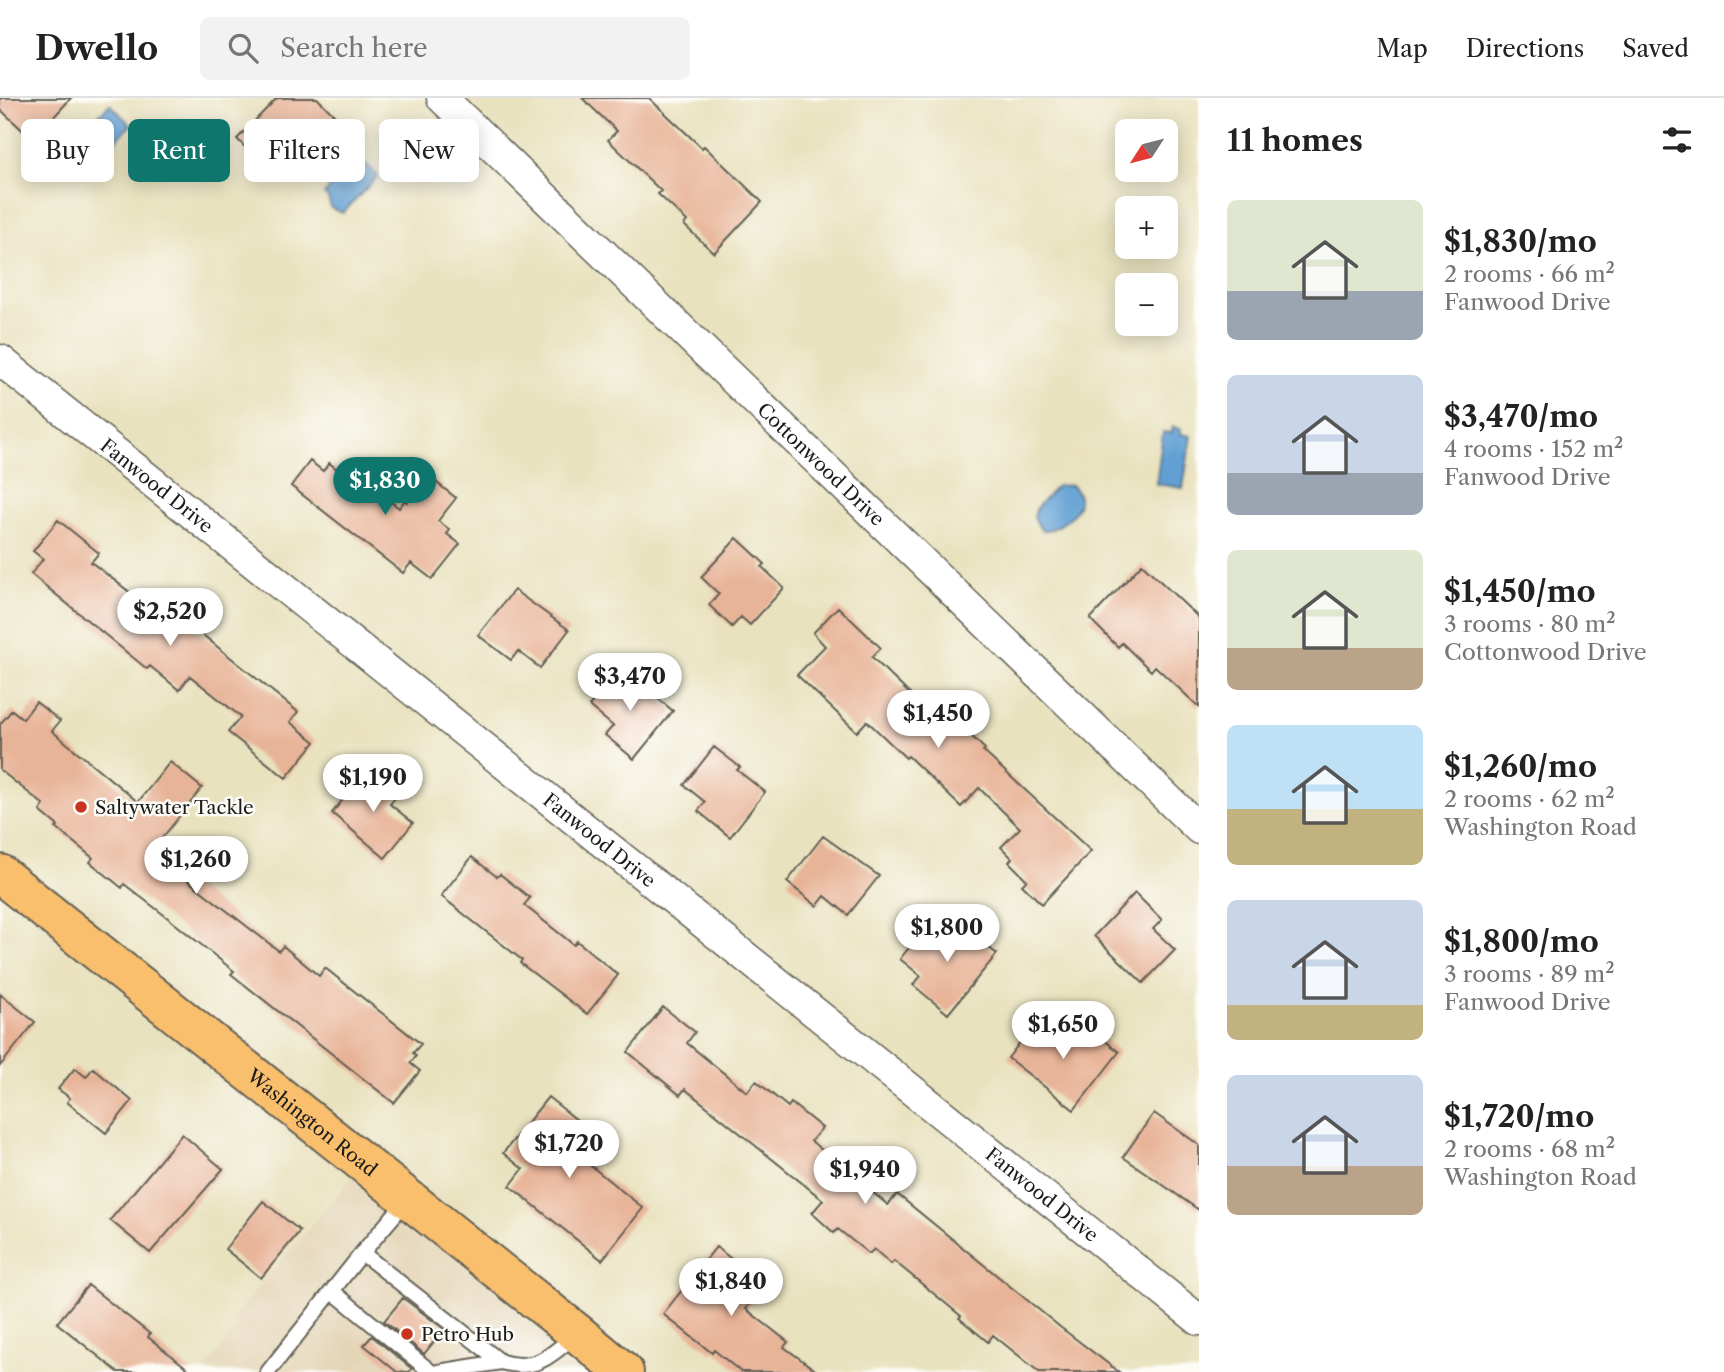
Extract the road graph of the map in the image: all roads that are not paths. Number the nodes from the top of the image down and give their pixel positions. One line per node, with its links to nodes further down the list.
1 (442, 98): 3 (street, Cottonwood Drive)
2 (0, 360): 8 (street, Fanwood Drive)
3 (1199, 828)
4 (0, 874): 5 (main road, Washington Road)
5 (408, 1199): 6 (lane); 9 (main road, Washington Road)
6 (362, 1252): 7 (lane); 10 (lane)
7 (332, 1291): 11 (lane); 12 (lane)
8 (1199, 1320)
9 (577, 1333): 10 (lane); 14 (main road, Washington Road)
10 (501, 1362): 13 (lane)
11 (268, 1372)
12 (431, 1372)
13 (438, 1372)
14 (624, 1372)

